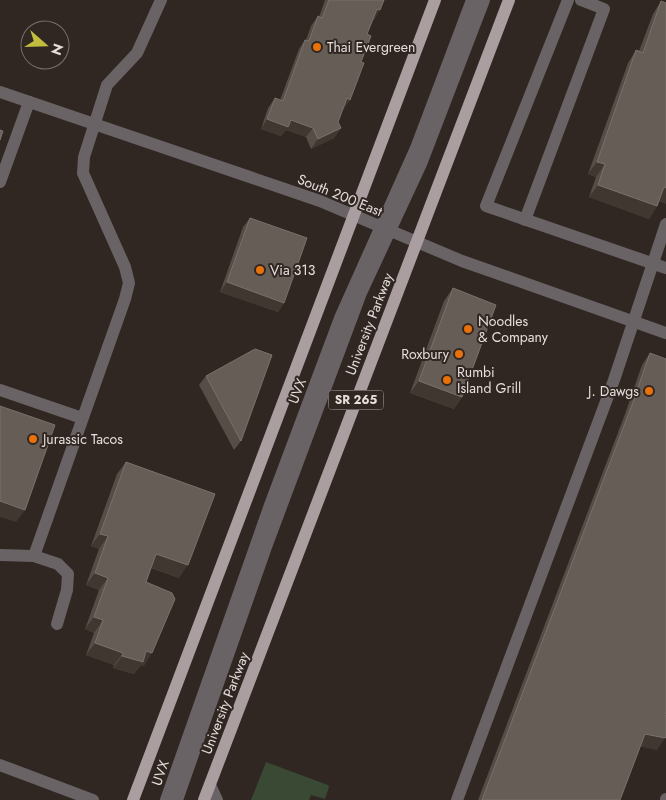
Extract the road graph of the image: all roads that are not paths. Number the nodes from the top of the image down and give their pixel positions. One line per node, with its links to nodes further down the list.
1 (161, 0): 10 (street)
2 (435, 0): 12 (main road)
3 (472, 0): 15 (street, UVX)
4 (484, 0): 15 (street)
5 (509, 0): 16 (main road, University Parkway / SR 265)
6 (568, 0): 13 (street)
7 (581, 0): 13 (street)
8 (0, 92): 9 (street, South 200 East)
9 (28, 102): 10 (street, South 200 East); 11 (street)
10 (95, 124): 12 (street, South 200 East); 22 (street)
11 (0, 182)
12 (354, 216): 15 (street, South 200 East); 29 (main road)
13 (525, 220): 17 (street)
14 (666, 224): 17 (street)
15 (384, 229): 16 (street, South 200 East); 30 (street, UVX); 31 (street)
16 (416, 242): 19 (street, South 200 East); 27 (main road, University Parkway / SR 265)
17 (652, 263): 18 (street); 19 (street)
18 (666, 268)
19 (634, 322): 20 (street, South 200 East); 34 (street)
20 (666, 333)
21 (0, 390): 22 (street)
22 (82, 418): 24 (street)
23 (0, 555): 24 (street)
24 (34, 556): 25 (street)
25 (57, 624)
26 (0, 765): 28 (street)
27 (210, 785): 32 (main road, University Parkway / SR 265); 33 (street)
28 (93, 800)
29 (133, 800)
30 (166, 800)
31 (177, 800)
32 (204, 800)
33 (217, 800)
34 (457, 800)

